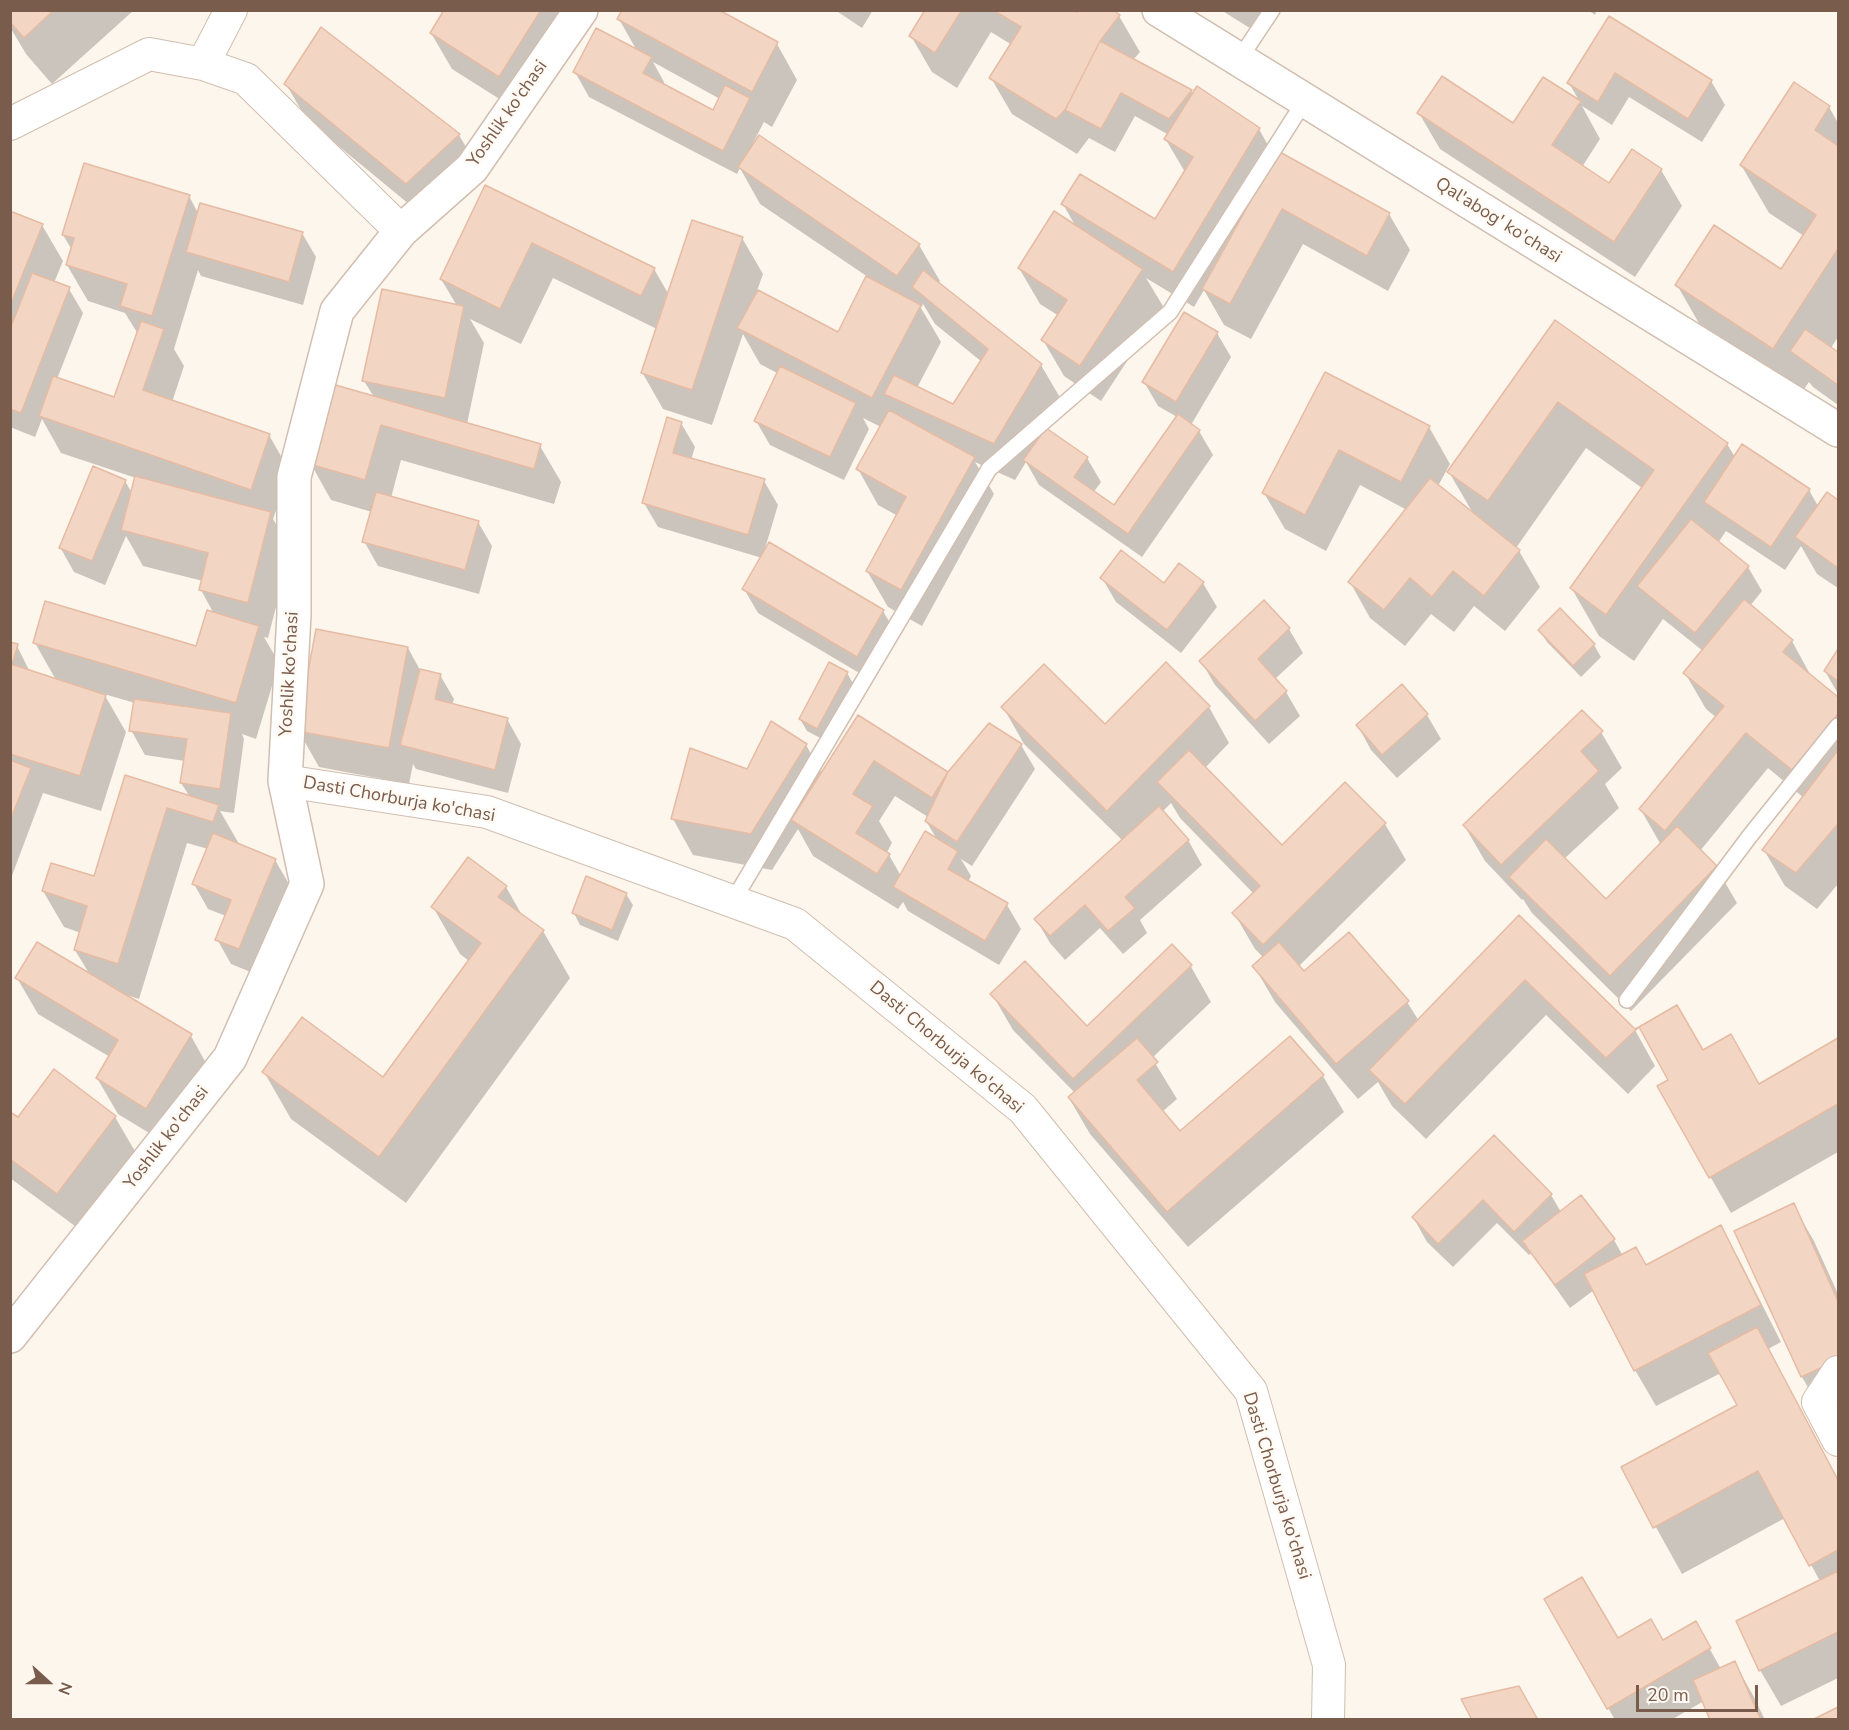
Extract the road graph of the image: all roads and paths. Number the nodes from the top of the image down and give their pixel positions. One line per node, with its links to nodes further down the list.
1 (231, 10): 6 (street)
2 (581, 10): 9 (street, Yoshlik ko'chasi)
3 (1158, 10): 5 (street, Qal'abog' ko'chasi)
4 (1272, 10): 5 (lane)
5 (1239, 61): 7 (street, Qal'abog' ko'chasi)
6 (202, 64): 8 (street); 9 (street)
7 (1304, 102): 10 (street, Qal'abog' ko'chasi); 13 (lane)
8 (10, 124)
9 (400, 231): 12 (street, Yoshlik ko'chasi)
10 (1839, 430)
11 (1839, 726): 14 (lane)
12 (285, 781): 13 (street, Dasti Chorburja ko'chasi); 15 (street, Yoshlik ko'chasi)
13 (733, 902): 18 (street, Dasti Chorburja ko'chasi)
14 (1627, 1000)
15 (10, 1336)
16 (1839, 1372): 17 (street)
17 (1839, 1440)
18 (1328, 1719)

